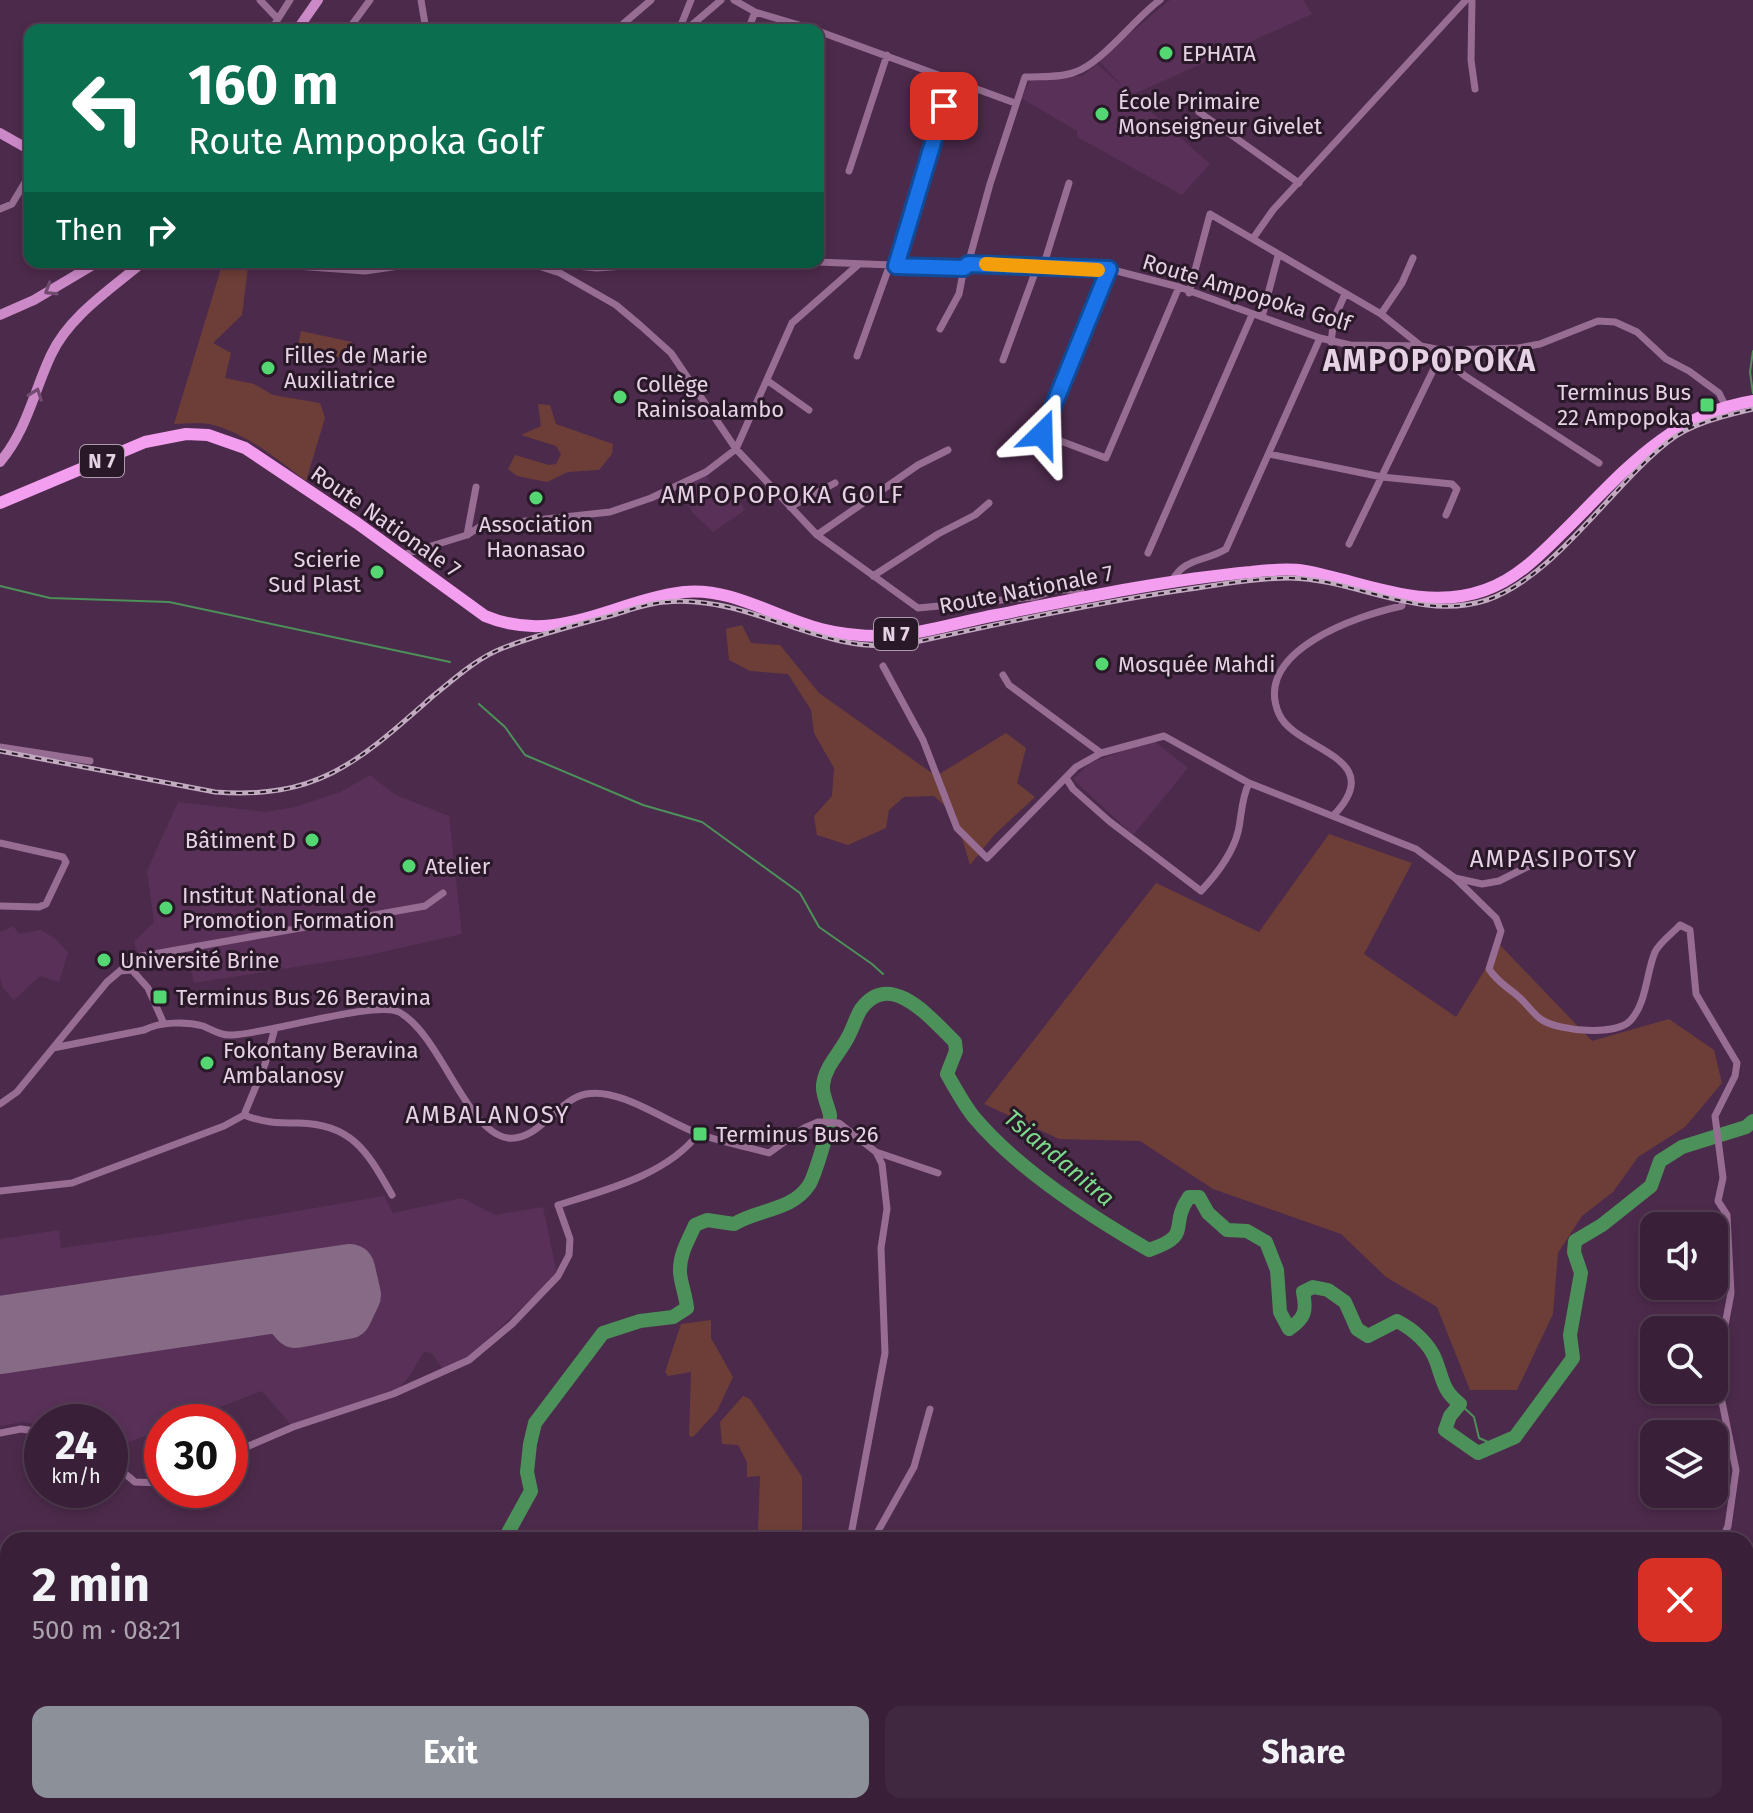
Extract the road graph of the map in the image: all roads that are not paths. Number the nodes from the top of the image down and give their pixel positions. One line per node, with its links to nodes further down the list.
1 (260, 0): 14 (street)
2 (290, 0): 14 (street)
3 (318, 0): 16 (street)
4 (370, 0): 17 (street)
5 (421, 0): 18 (street)
6 (651, 0): 19 (street)
7 (691, 0): 20 (street)
8 (721, 0): 21 (street)
9 (734, 0): 13 (street)
10 (1160, 0): 28 (street)
11 (1466, 0): 34 (street)
12 (1472, 0): 27 (street)
13 (755, 12): 22 (street); 23 (street)
14 (277, 18): 15 (street)
15 (274, 24)
16 (301, 24)
17 (352, 24)
18 (425, 24)
19 (623, 24)
20 (681, 24)
21 (693, 24)
22 (750, 24)
23 (793, 24)
24 (824, 34): 25 (street)
25 (887, 55): 26 (street); 32 (street)
26 (952, 80): 28 (street); 42 (street)
27 (1475, 89)
28 (1015, 103): 43 (street)
29 (1199, 112): 34 (street)
30 (0, 133): 31 (street)
31 (24, 147)
32 (849, 171)
33 (1069, 183): 44 (street)
34 (1299, 183): 37 (street)
35 (24, 184): 36 (street)
36 (0, 209)
37 (1254, 237): 38 (street); 54 (street)
38 (1278, 256): 55 (street); 59 (street)
39 (1413, 258): 56 (street)
40 (824, 262): 41 (street, Route Ampopoka Golf)
41 (859, 264): 42 (street, Route Ampopoka Golf); 67 (street)
42 (893, 266): 43 (street, Route Ampopoka Golf); 65 (street)
43 (966, 266): 44 (street, Route Ampopoka Golf); 60 (street)
44 (1040, 267): 51 (street, Route Ampopoka Golf); 66 (street)
45 (88, 268): 57 (street, one-way to 57)
46 (136, 268): 74 (street, one-way to 46)
47 (336, 268): 52 (street)
48 (368, 268): 52 (street)
49 (386, 268): 52 (street)
50 (545, 268): 71 (street)
51 (1109, 269): 53 (street, Route Ampopoka Golf); 53 (street)
52 (365, 271)
53 (1179, 287): 54 (street, Route Ampopoka Golf)
54 (1189, 293): 58 (street, Route Ampopoka Golf)
55 (1345, 294): 56 (street); 62 (street)
56 (1381, 314): 63 (street)
57 (0, 315)
58 (1252, 315): 59 (street, Route Ampopoka Golf); 86 (street)
59 (1262, 317): 61 (street, Route Ampopoka Golf)
60 (940, 329)
61 (1320, 338): 62 (street, Route Ampopoka Golf); 73 (street)
62 (1331, 342): 63 (street, Route Ampopoka Golf)
63 (1421, 346): 64 (street, Route Ampopoka Golf)
64 (1440, 353): 69 (street, Route Ampopoka Golf); 75 (street); 76 (street)
65 (857, 356)
66 (1003, 360)
67 (768, 381): 70 (street); 71 (street)
68 (1749, 401): 69 (main road, N 7)
69 (1726, 407): 90 (main road, Route Nationale 7 / N 7)
70 (809, 410)
71 (736, 449): 81 (street); 83 (street)
72 (948, 450): 84 (street)
73 (1269, 454): 76 (street); 89 (street)
74 (0, 462)
75 (1599, 463)
76 (1382, 477): 82 (street); 85 (street)
77 (835, 483): 81 (street)
78 (476, 487): 83 (street)
79 (0, 503): 87 (main road, Route Nationale 7 / N 7)
80 (989, 503): 88 (street)
81 (790, 507): 84 (street)
82 (1446, 515)
83 (467, 535): 87 (street)
84 (817, 535): 88 (street)
85 (1349, 544)
86 (1148, 553)
87 (402, 555): 91 (main road, Route Nationale 7 / N 7)
88 (873, 576): 91 (street)
89 (1171, 583): 90 (main road, Route Nationale 7 / N 7); 91 (main road, Route Nationale 7 / N 7)
90 (1403, 596): 99 (street)
91 (1085, 599)
92 (883, 666): 97 (street)
93 (1003, 675): 95 (street)
94 (0, 747): 96 (street)
95 (1101, 753): 97 (street); 98 (street)
96 (90, 761)
97 (1066, 778): 98 (street)
98 (1249, 783): 99 (street)
99 (1333, 816): 102 (street)
100 (0, 843): 104 (street)
101 (1545, 858): 102 (street)
102 (1455, 878): 122 (street)
103 (443, 893): 105 (street)
104 (0, 906)
105 (120, 971): 106 (street); 108 (street)
106 (164, 1024): 107 (street); 108 (street)
107 (275, 1028): 110 (street); 111 (street)
108 (53, 1048): 109 (street)
109 (0, 1104)
110 (244, 1115): 114 (street); 115 (street)
111 (699, 1133): 112 (street); 119 (street)
112 (876, 1152): 113 (street); 120 (street)
113 (938, 1173)
114 (0, 1191)
115 (392, 1195)
116 (930, 1409): 121 (street)
117 (24, 1429): 118 (street)
118 (0, 1433)
119 (248, 1446)
120 (851, 1532)
121 (877, 1532)
122 (1725, 1532)

